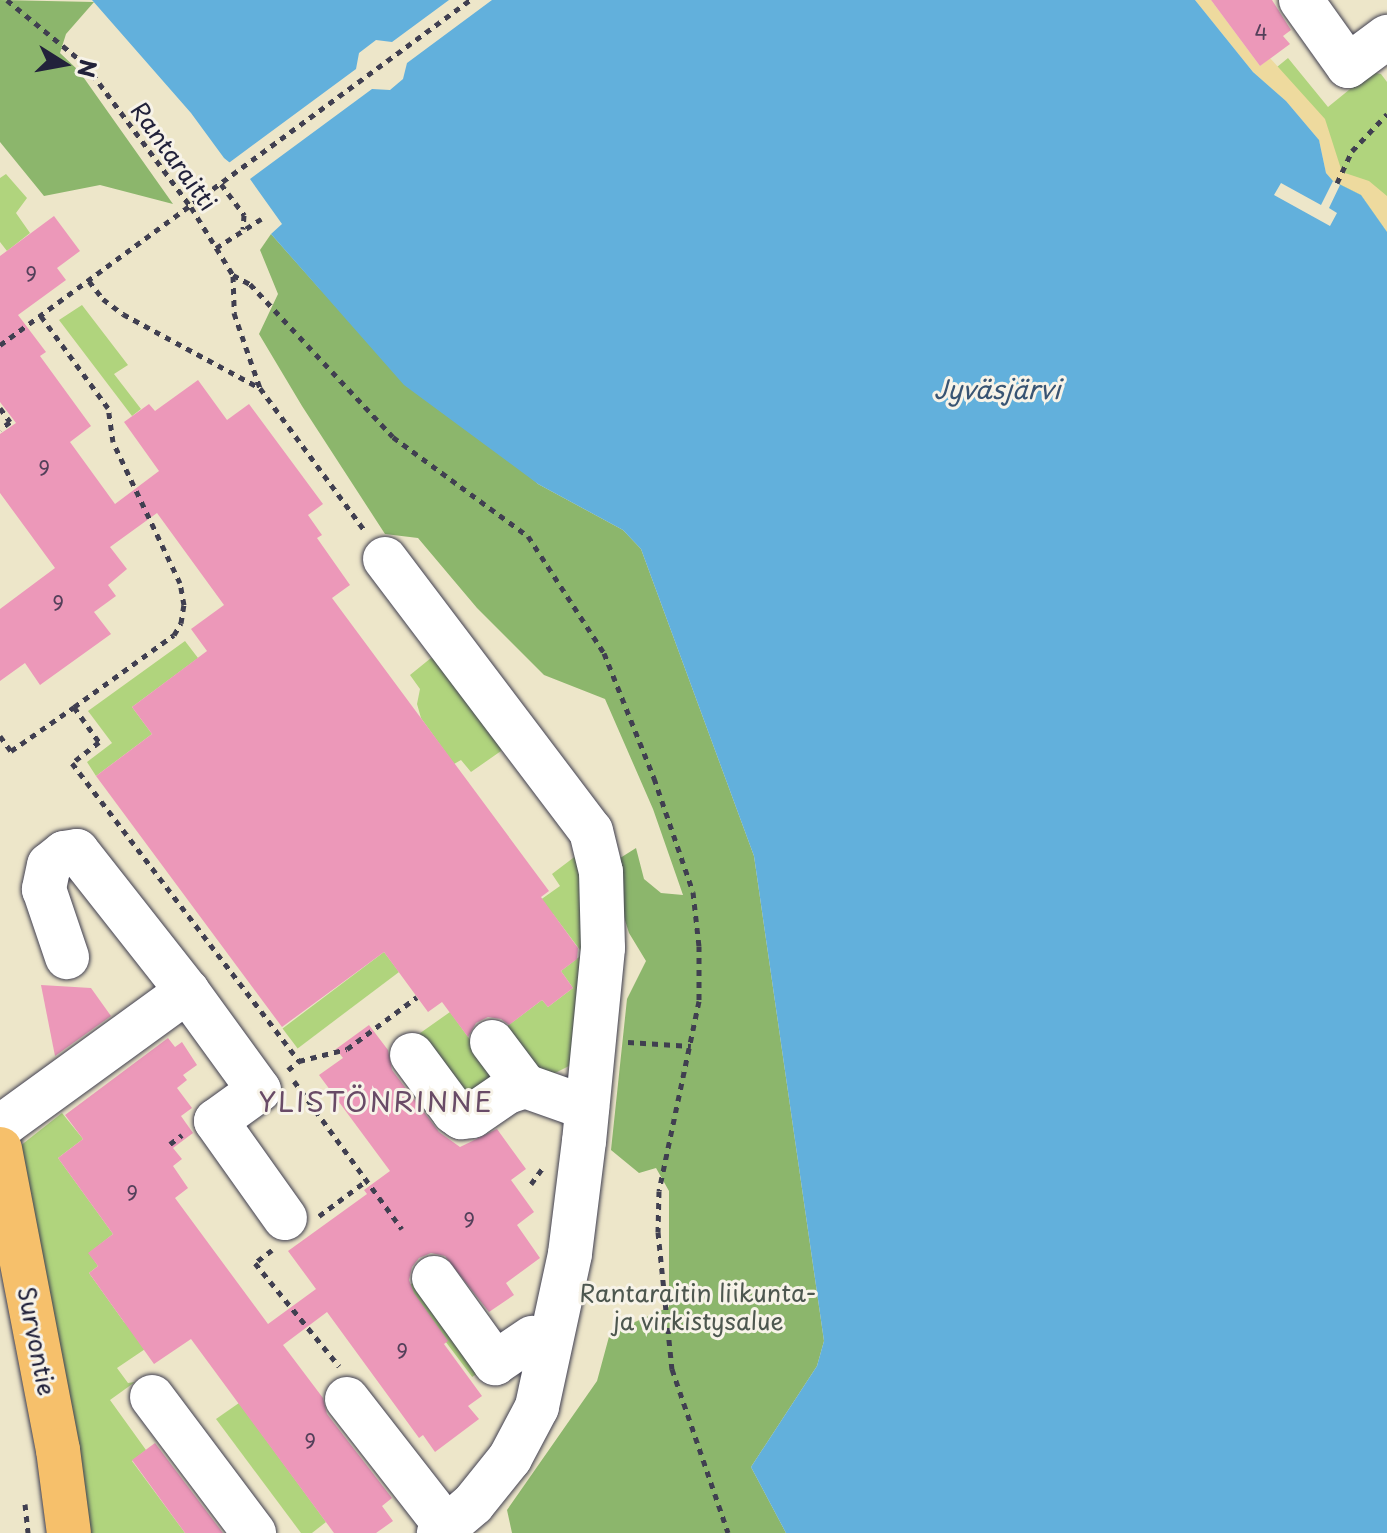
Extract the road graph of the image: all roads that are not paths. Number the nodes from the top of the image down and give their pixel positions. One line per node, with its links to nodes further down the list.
1 (1301, 0): 2 (lane)
2 (1387, 37)
3 (385, 559): 9 (lane)
4 (68, 977): 5 (lane)
5 (187, 991): 10 (lane); 12 (lane)
6 (492, 1042): 8 (lane)
7 (412, 1055): 8 (lane)
8 (525, 1086): 9 (lane)
9 (587, 1108): 15 (lane)
10 (0, 1124)
11 (0, 1149): 19 (main road, Survontie)
12 (285, 1218)
13 (434, 1278): 15 (lane)
14 (496, 1314): 15 (lane)
15 (542, 1338): 18 (lane)
16 (347, 1387): 18 (lane)
17 (152, 1397): 20 (lane)
18 (442, 1529)
19 (69, 1533)
20 (254, 1533)

